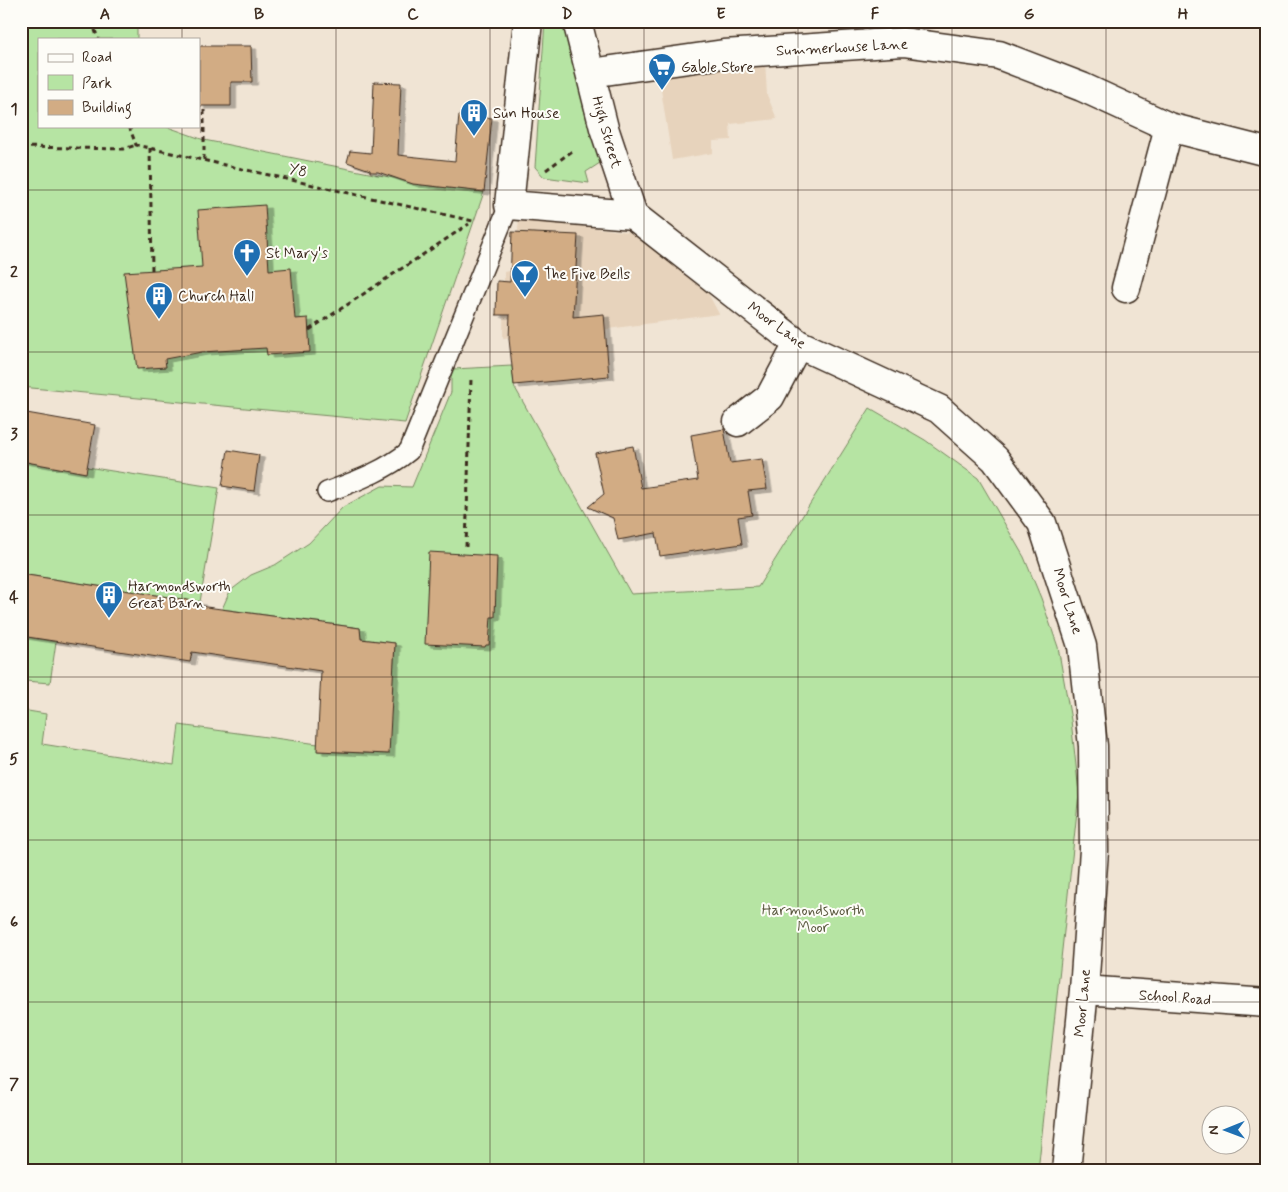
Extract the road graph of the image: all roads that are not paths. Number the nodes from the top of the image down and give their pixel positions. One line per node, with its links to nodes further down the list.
1 (528, 21): 6 (street)
2 (577, 21): 3 (street, High Street)
3 (591, 73): 4 (street, Summerhouse Lane); 7 (street, High Street)
4 (1169, 127): 5 (street, Summerhouse Lane); 8 (street)
5 (1267, 152)
6 (510, 200): 7 (street); 11 (lane)
7 (633, 215): 9 (street, Moor Lane)
8 (1126, 288)
9 (798, 344): 10 (street); 12 (street, Moor Lane)
10 (738, 422)
11 (327, 492)
12 (1084, 990): 13 (street, School Road); 14 (street, Moor Lane)
13 (1267, 1003)
14 (1066, 1171)

